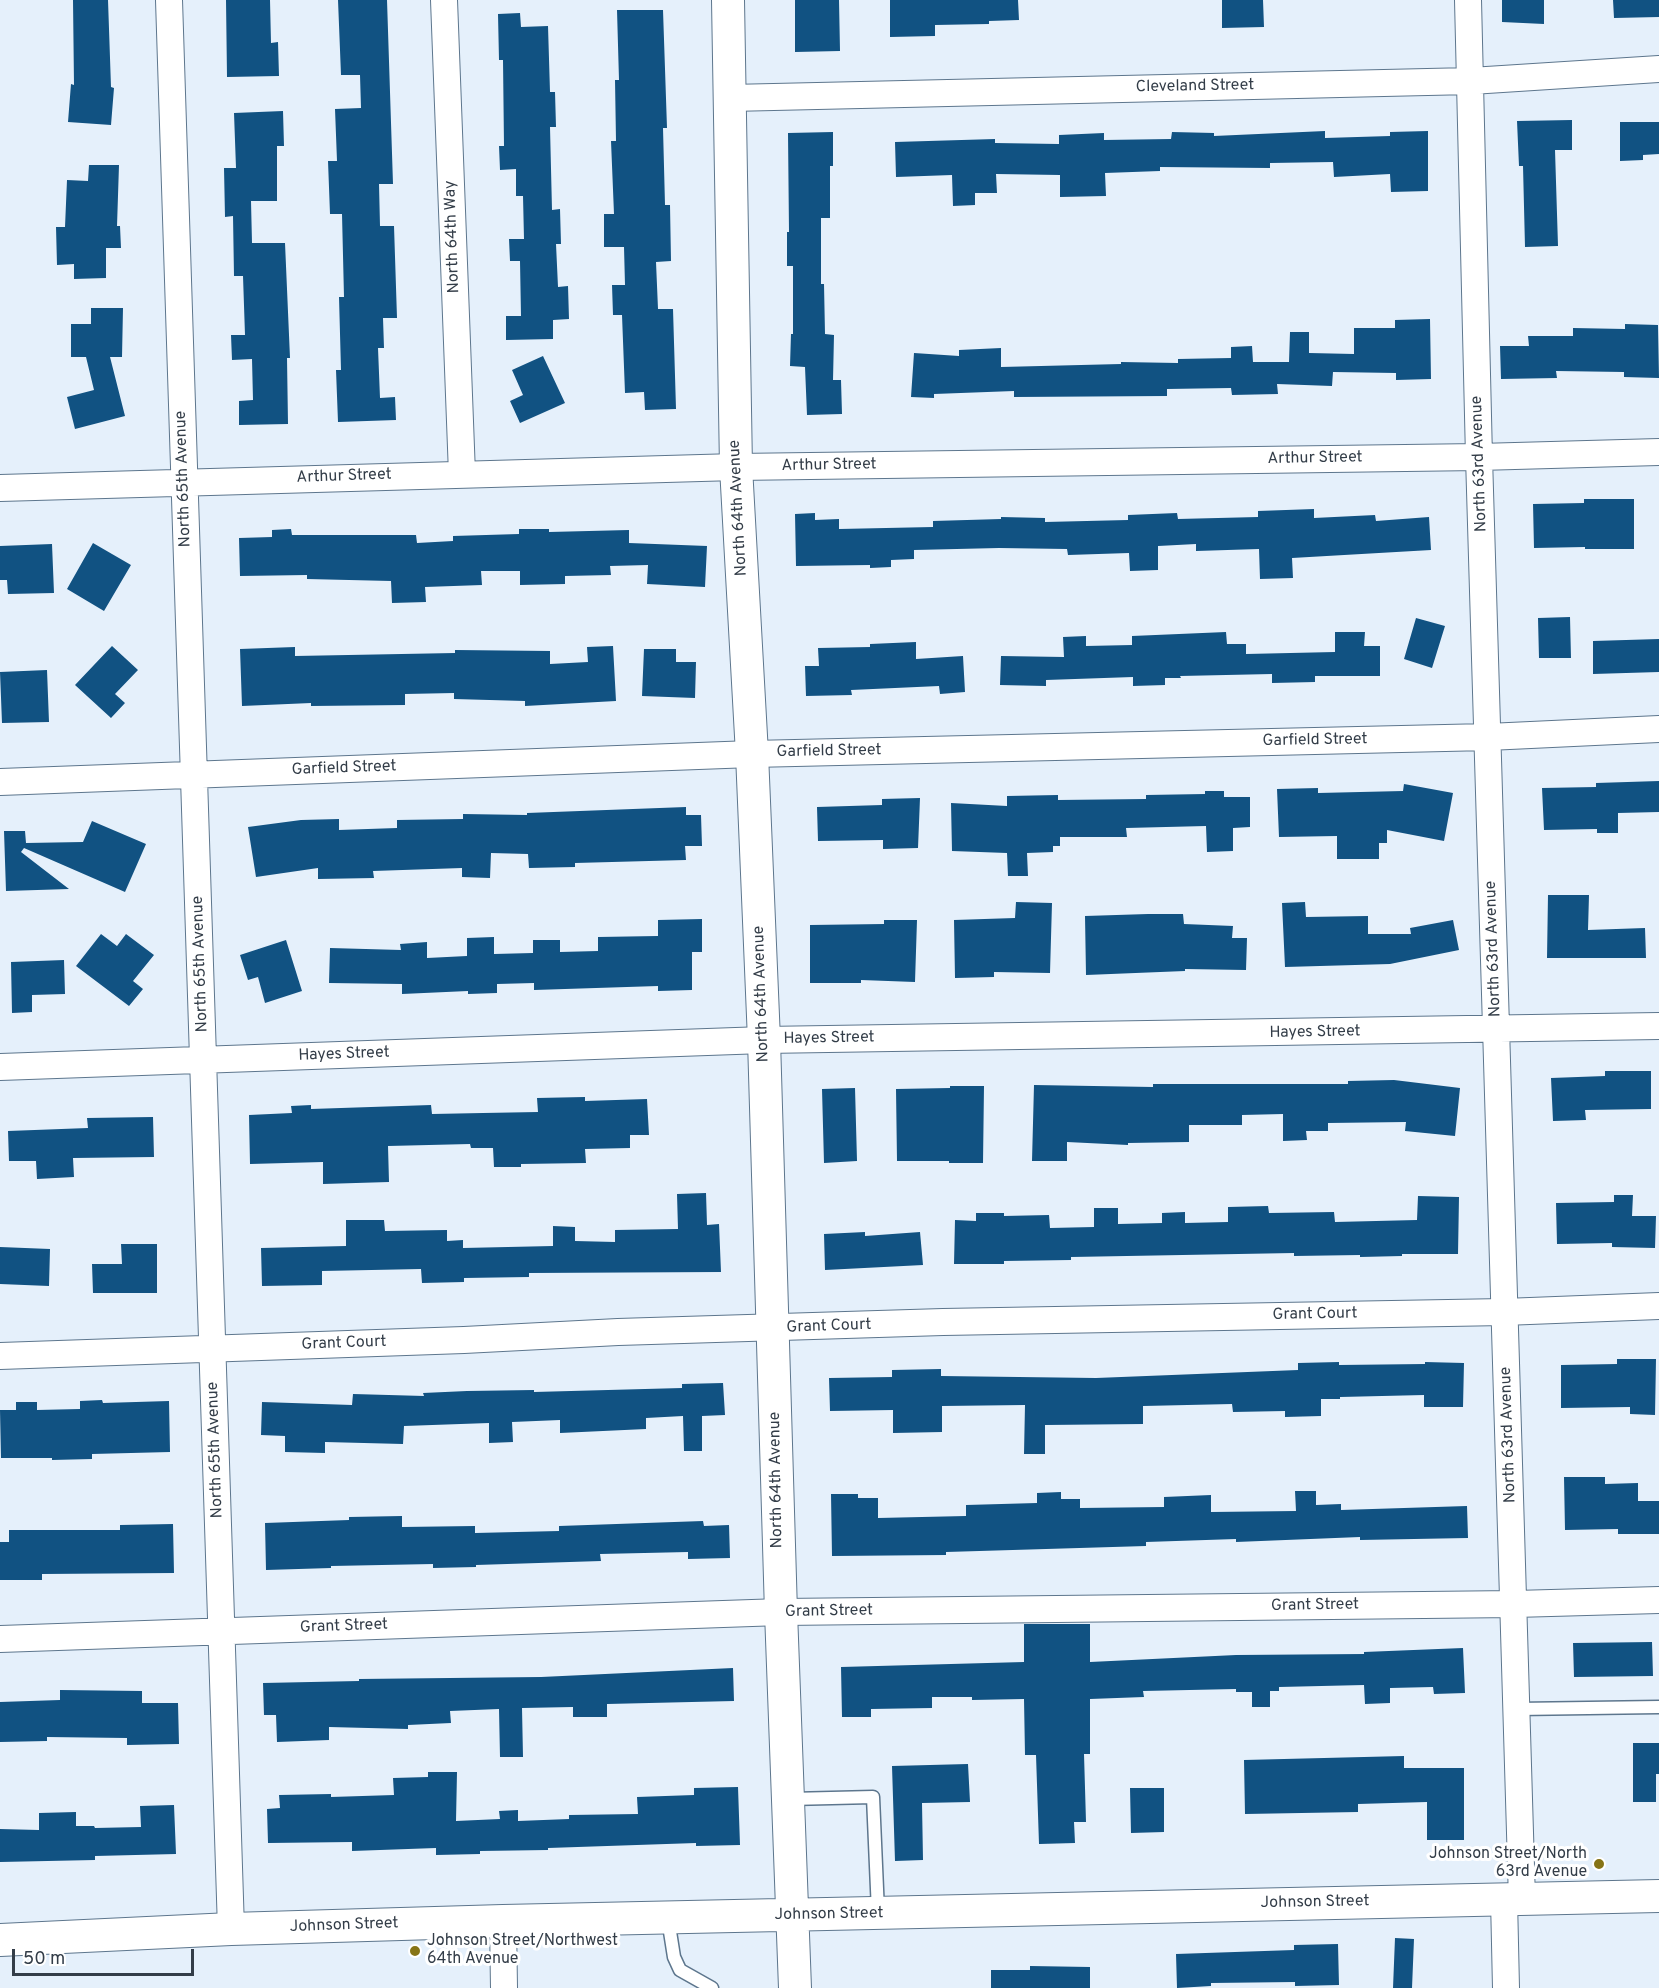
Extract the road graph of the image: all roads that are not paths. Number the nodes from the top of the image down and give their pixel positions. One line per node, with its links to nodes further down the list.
1 (169, 0): 12 (street, North 65th Avenue)
2 (444, 0): 11 (street, North 64th Way)
3 (728, 0): 7 (street, North 64th Avenue)
4 (1468, 0): 6 (street, North 63rd Avenue)
5 (1659, 69): 6 (street, Cleveland Street)
6 (1471, 81): 7 (street, Cleveland Street); 9 (street, North 63rd Avenue)
7 (730, 98): 10 (street, North 64th Avenue)
8 (1659, 452): 9 (street, Arthur Street)
9 (1479, 457): 10 (street, Arthur Street); 15 (street, North 63rd Avenue)
10 (736, 467): 11 (street, Arthur Street); 16 (street, North 64th Avenue)
11 (462, 474): 12 (street, Arthur Street)
12 (184, 482): 13 (street, Arthur Street); 17 (street, North 65th Avenue)
13 (0, 488)
14 (1659, 729): 15 (street, Garfield Street)
15 (1488, 737): 16 (street, Garfield Street); 20 (street, North 63rd Avenue)
16 (752, 754): 17 (street, Garfield Street); 21 (street, North 64th Avenue)
17 (193, 775): 18 (street, Garfield Street); 22 (street, North 65th Avenue)
18 (0, 782)
19 (1659, 1026): 20 (street, Hayes Street)
20 (1497, 1030): 21 (street, Hayes Street); 25 (street, North 63rd Avenue)
21 (764, 1040): 22 (street, Hayes Street); 26 (street, North 64th Avenue)
22 (204, 1060): 23 (street, Hayes Street); 27 (street, North 65th Avenue)
23 (0, 1067)
24 (1659, 1306): 25 (street, Grant Court)
25 (1504, 1312): 26 (street, Grant Court); 30 (street, North 63rd Avenue)
26 (774, 1328): 27 (street, Grant Court); 31 (street, North 64th Avenue)
27 (212, 1348): 28 (street, Grant Court); 32 (street, North 65th Avenue)
28 (0, 1356)
29 (1659, 1600): 30 (street, Grant Street)
30 (1515, 1604): 31 (street, Grant Street); 35 (street, North 63rd Avenue)
31 (781, 1612): 32 (street, Grant Street); 36 (street, North 64th Avenue)
32 (223, 1631): 33 (street, Grant Street); 43 (street, North 65th Avenue)
33 (0, 1639)
34 (1659, 1707): 35 (lane)
35 (1517, 1709): 38 (street, North 63rd Avenue)
36 (788, 1799): 39 (lane); 40 (street, North 64th Avenue)
37 (1659, 1896): 38 (street, Johnson Street)
38 (1513, 1899): 39 (street, Johnson Street); 48 (street, North 63rd Avenue)
39 (878, 1914): 40 (street, Johnson Street)
40 (792, 1916): 41 (street, Johnson Street); 47 (street, North 64th Avenue)
41 (667, 1918): 42 (street, Johnson Street); 46 (lane)
42 (503, 1921): 43 (street, Johnson Street); 45 (street)
43 (231, 1929): 44 (street, Johnson Street)
44 (0, 1940)
45 (504, 1988)
46 (712, 1988)
47 (795, 1988)
48 (1506, 1988)

